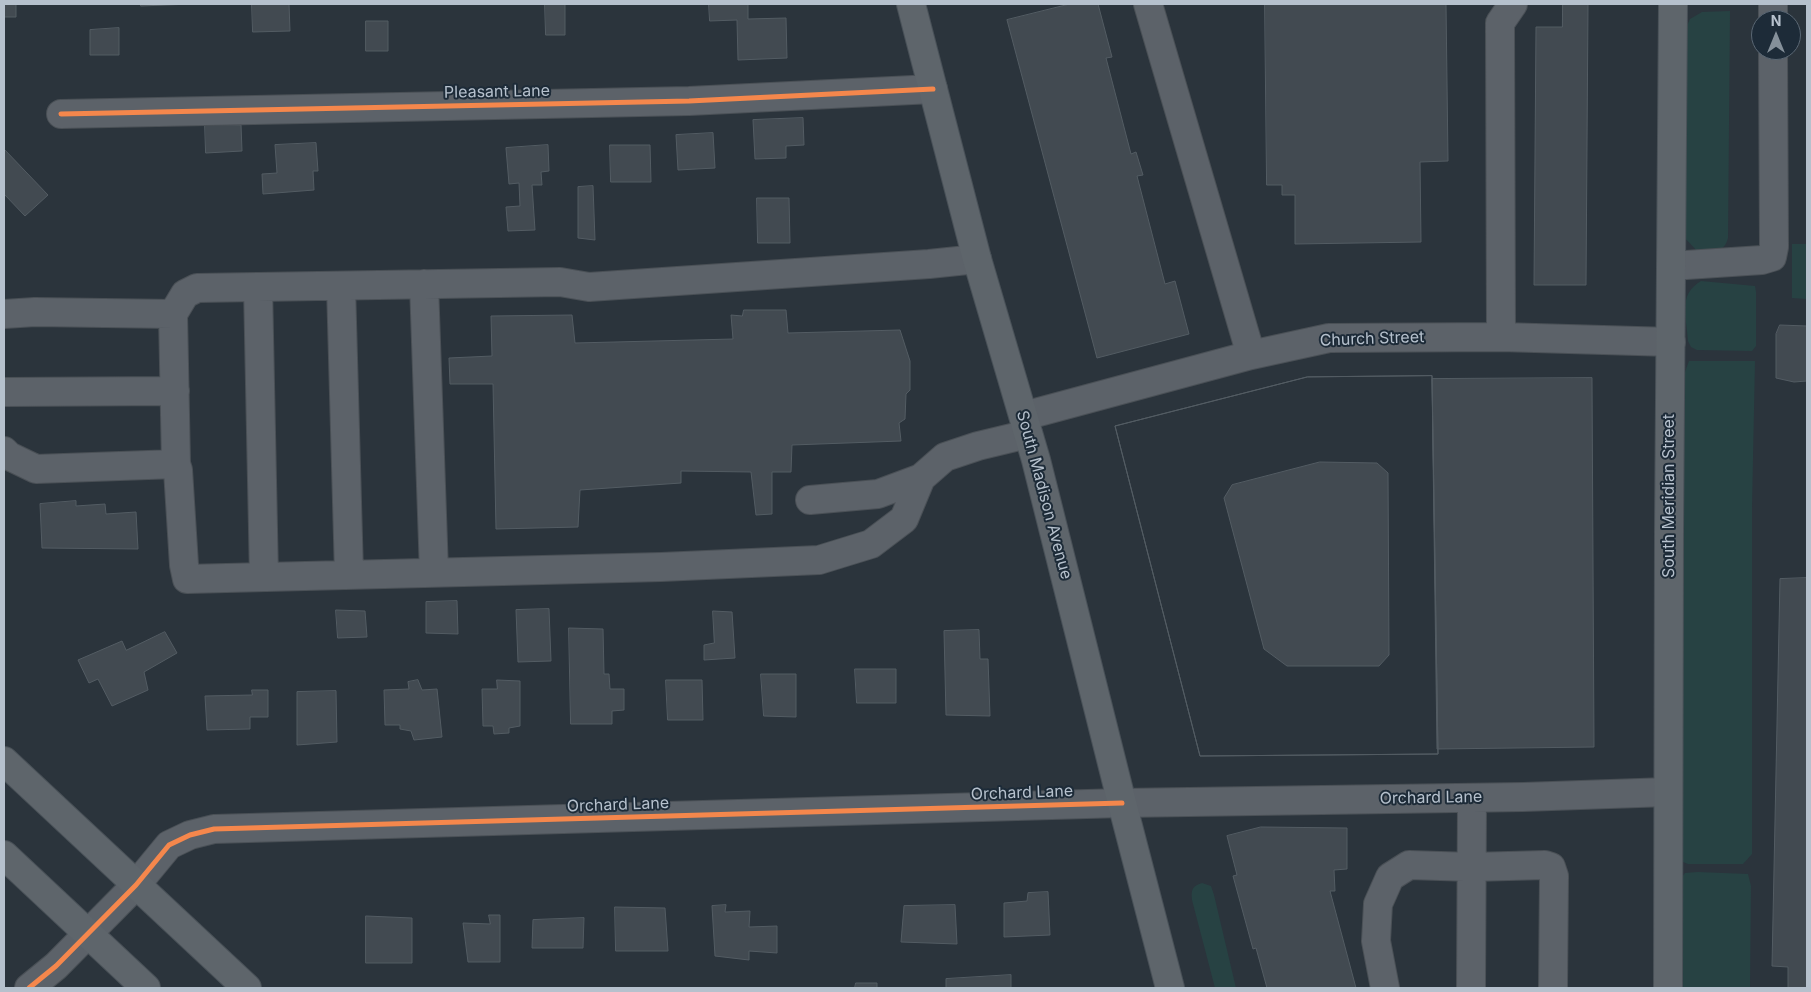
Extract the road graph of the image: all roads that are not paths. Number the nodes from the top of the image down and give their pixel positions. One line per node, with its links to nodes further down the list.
1 (911, 4): 6 (main road, South Madison Avenue)
2 (1148, 4): 17 (street)
3 (1513, 4): 15 (street)
4 (1673, 4): 9 (main road, South Meridian Street)
5 (1773, 60): 9 (street)
6 (933, 89): 7 (street, Pleasant Lane); 8 (main road, South Madison Avenue)
7 (61, 114)
8 (977, 260): 10 (street); 20 (main road, South Madison Avenue)
9 (1671, 266): 16 (main road, South Meridian Street)
10 (424, 284): 11 (street); 25 (street)
11 (341, 286): 12 (street); 26 (street)
12 (258, 287): 14 (street); 27 (street)
13 (4, 314): 14 (street)
14 (173, 314): 18 (street)
15 (1501, 337): 16 (street, Church Street); 17 (street, Church Street)
16 (1671, 342): 29 (main road, South Meridian Street)
17 (1251, 355): 20 (street, Church Street)
18 (175, 391): 19 (street); 22 (street)
19 (4, 392)
20 (1026, 425): 23 (street, Church Street); 31 (main road, South Madison Avenue)
21 (4, 451): 22 (street)
22 (176, 464): 27 (street)
23 (921, 478): 24 (street); 25 (street)
24 (810, 500)
25 (434, 572): 26 (street)
26 (349, 574): 27 (street)
27 (264, 577)
28 (4, 762): 34 (main road)
29 (1668, 792): 30 (street, Orchard Lane); 43 (main road, South Meridian Street)
30 (1472, 798): 31 (street, Orchard Lane); 33 (street)
31 (1122, 803): 34 (street, Orchard Lane); 39 (main road, South Madison Avenue)
32 (4, 855): 35 (main road)
33 (1472, 867): 40 (street); 41 (street); 42 (street)
34 (136, 885): 35 (street, Orchard Lane); 38 (main road)
35 (87, 934): 36 (street); 37 (main road)
36 (29, 988)
37 (146, 988)
38 (247, 988)
39 (1170, 988)
40 (1385, 988)
41 (1471, 988)
42 (1553, 988)
43 (1668, 988)

